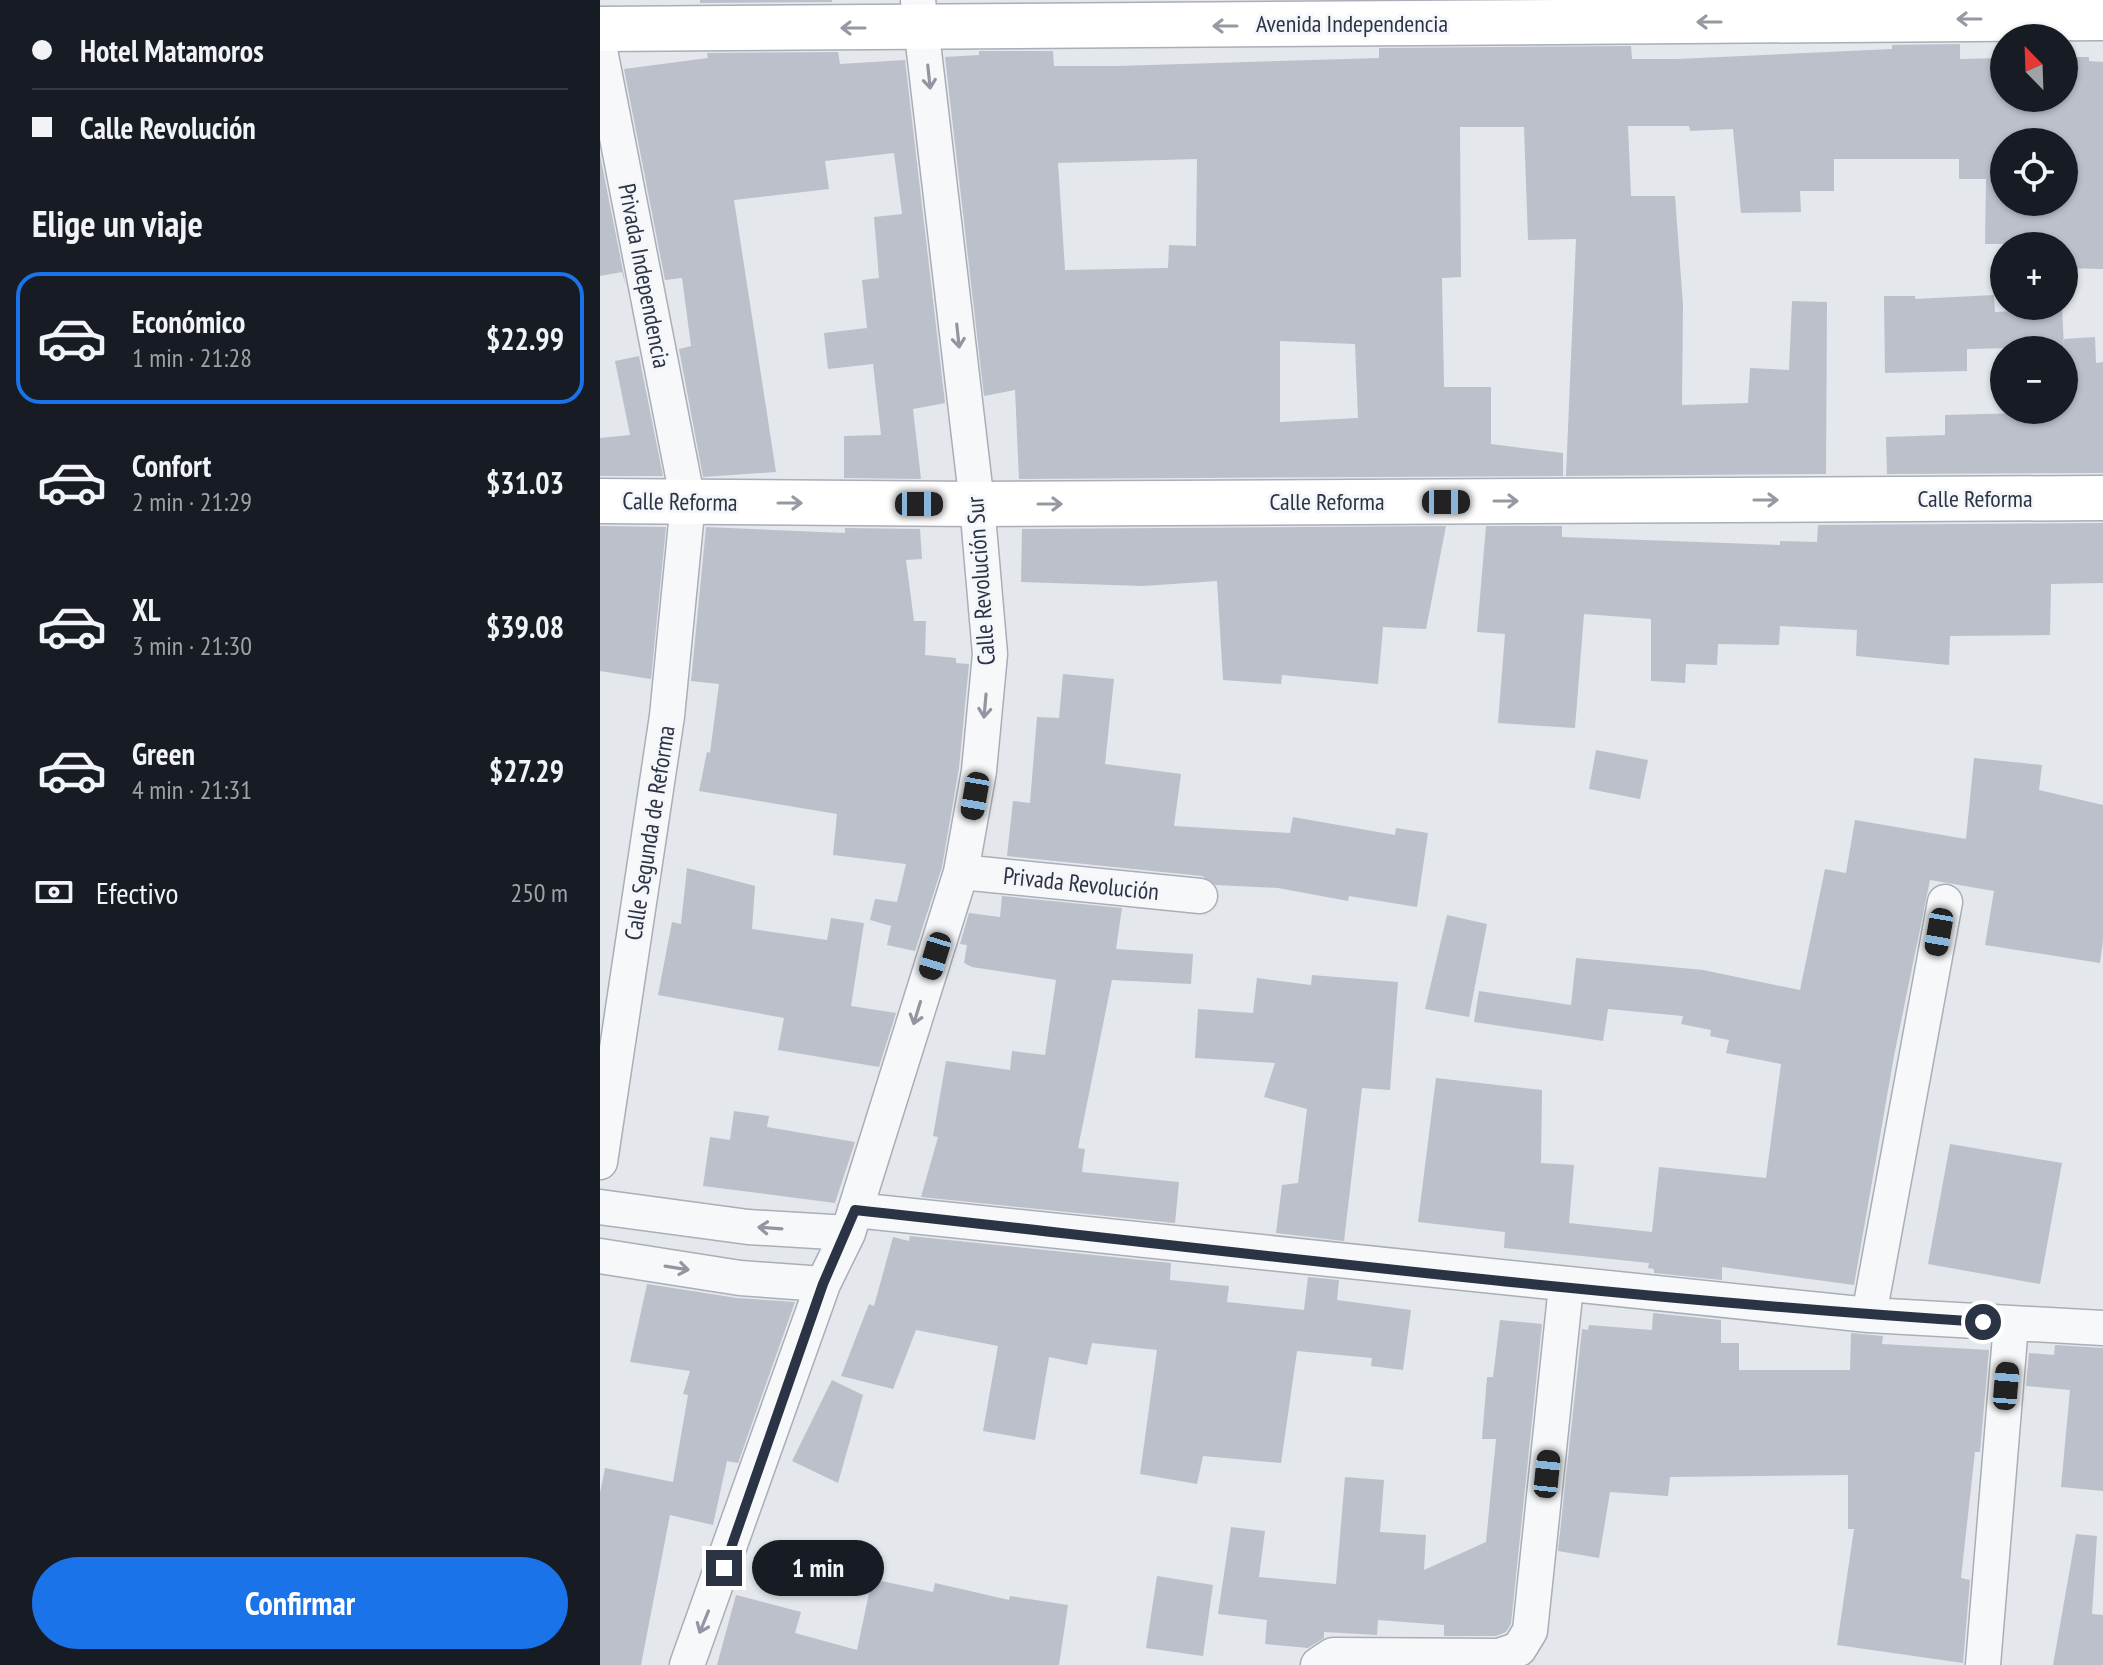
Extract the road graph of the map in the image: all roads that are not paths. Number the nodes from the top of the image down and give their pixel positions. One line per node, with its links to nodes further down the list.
1 (921, 14): 2 (street, Avenida Independencia, one-way to 1); 3 (street, Avenida Independencia, one-way to 3); 8 (street, Calle Revolución Sur, one-way to 8)
2 (2103, 18)
3 (600, 29)
4 (600, 50): 7 (street, Privada Independencia)
5 (2103, 498): 8 (street, Calle Reforma, one-way to 5)
6 (600, 501): 7 (street, Calle Reforma)
7 (688, 502): 8 (street, Calle Reforma, one-way to 8); 12 (street, Calle Segunda de Reforma)
8 (977, 504): 9 (street, Calle Revolución Sur, one-way to 9)
9 (961, 872): 10 (street, Privada Revolución); 14 (street, Calle Revolución Sur, one-way to 14)
10 (1200, 896)
11 (1945, 902): 18 (street)
12 (600, 1162)
13 (600, 1207): 14 (street, one-way to 13)
14 (851, 1222): 16 (street, Calle Revolución Sur); 17 (street)
15 (600, 1256): 16 (street, one-way to 16)
16 (823, 1284): 21 (street, Calle Revolución Sur, one-way to 21)
17 (1566, 1286): 18 (street); 22 (street)
18 (1869, 1315): 19 (street)
19 (2011, 1324): 20 (street); 23 (street)
20 (2103, 1328)
21 (687, 1665)
22 (1318, 1665)
23 (1983, 1665)

